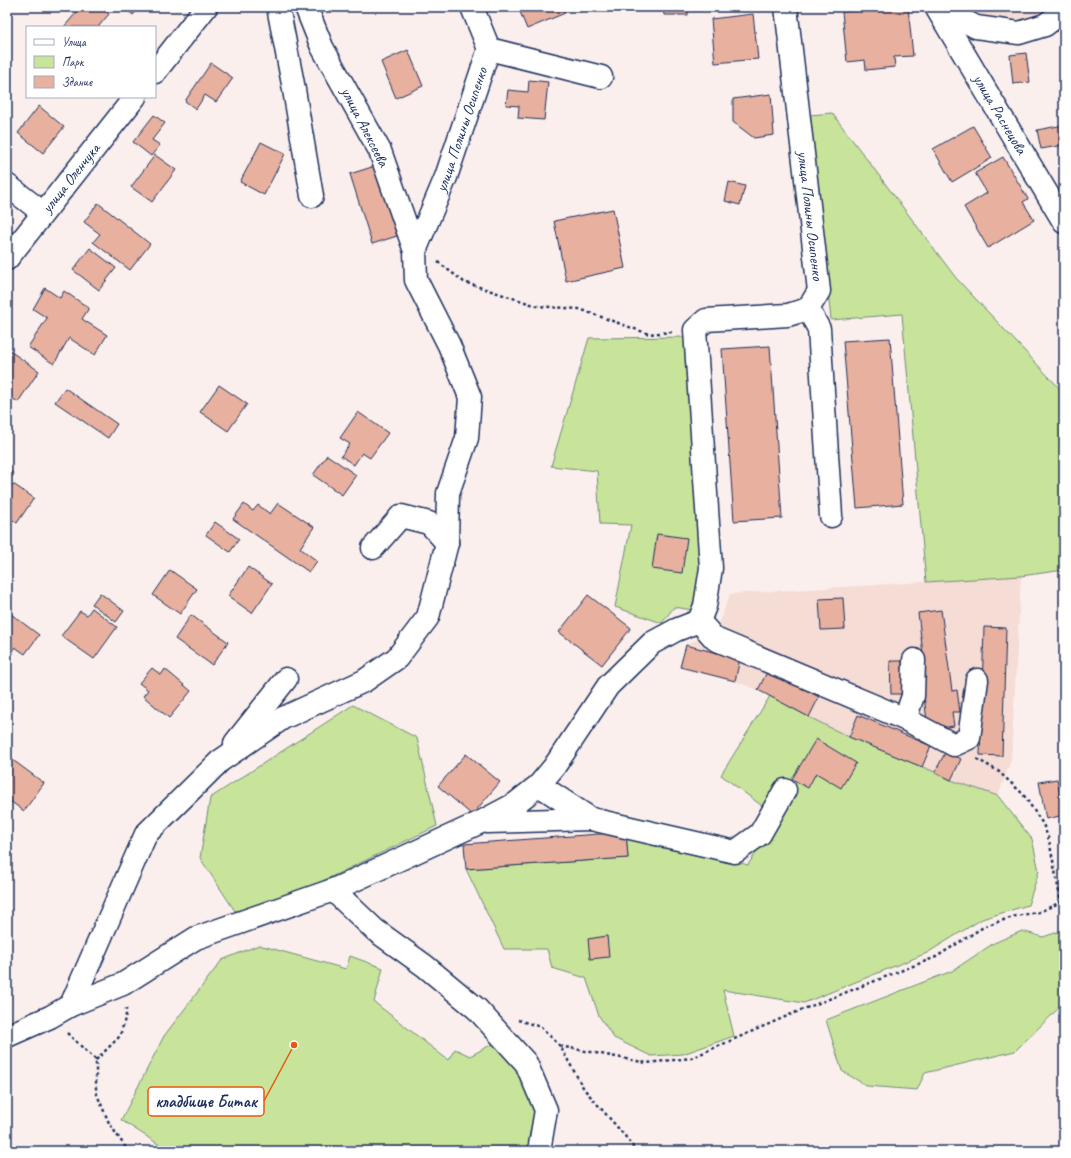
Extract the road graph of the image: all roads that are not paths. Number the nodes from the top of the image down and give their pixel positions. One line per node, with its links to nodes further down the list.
1 (206, 7): 9 (street)
2 (278, 7): 13 (street)
3 (306, 7): 16 (street, улица Алексеева)
4 (472, 7): 8 (street, улица Полины Осипенко)
5 (786, 7): 18 (street, улица Полины Осипенко)
6 (937, 7): 7 (street, улица Раснецова); 15 (street, улица Раснецова)
7 (1062, 12)
8 (489, 49): 10 (street); 16 (street, улица Полины Осипенко)
9 (156, 71)
10 (601, 77)
11 (134, 98): 14 (street, улица Оленчука)
12 (7, 186): 14 (street)
13 (312, 196)
14 (43, 213): 17 (street, улица Оленчука)
15 (1064, 222)
16 (416, 248): 20 (street)
17 (7, 259)
18 (808, 309): 19 (street); 22 (street)
19 (831, 516)
20 (447, 543): 21 (street); 27 (street)
21 (373, 548)
22 (699, 621): 26 (street); 28 (street)
23 (914, 660): 26 (street)
24 (286, 679): 27 (street)
25 (977, 680): 26 (street)
26 (905, 719)
27 (220, 761): 33 (street)
28 (539, 785): 30 (street); 31 (street)
29 (785, 790): 30 (street)
30 (591, 819): 31 (street)
31 (481, 822): 32 (street)
32 (333, 890): 33 (street); 35 (street)
33 (71, 1005): 34 (street)
34 (7, 1036)
35 (539, 1151)

